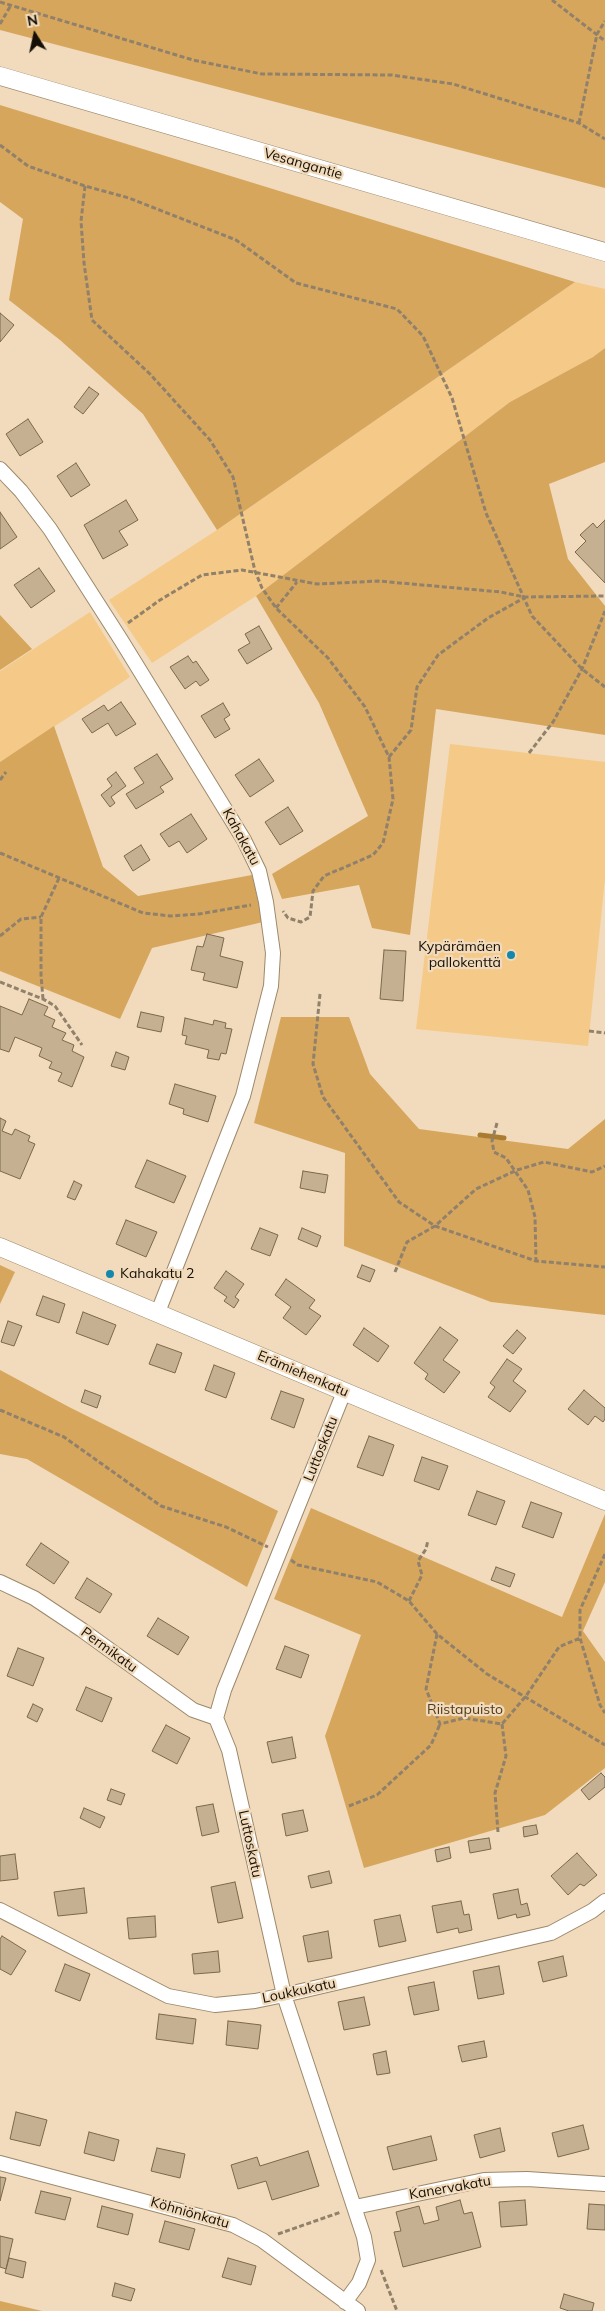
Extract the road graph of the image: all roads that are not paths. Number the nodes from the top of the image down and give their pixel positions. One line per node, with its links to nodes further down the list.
1 (0, 76): 2 (street, Vesangantie)
2 (605, 252)
3 (0, 469): 5 (street, Kahakatu)
4 (0, 1247): 5 (street, Erämiehenkatu)
5 (158, 1312): 6 (street, Erämiehenkatu)
6 (344, 1392): 7 (street, Erämiehenkatu); 9 (street, Luttoskatu)
7 (605, 1501)
8 (0, 1582): 9 (street, Permikatu)
9 (216, 1718): 12 (street, Luttoskatu)
10 (605, 1901): 12 (street, Loukkukatu)
11 (0, 1910): 12 (street, Loukkukatu)
12 (284, 1995): 15 (street, Luttoskatu)
13 (0, 2163): 16 (street, Köhniönkatu)
14 (605, 2184): 15 (street, Kanervakatu)
15 (355, 2207): 16 (street, Luttoskatu)
16 (345, 2302): 17 (street, Köhniönkatu)
17 (358, 2311)

